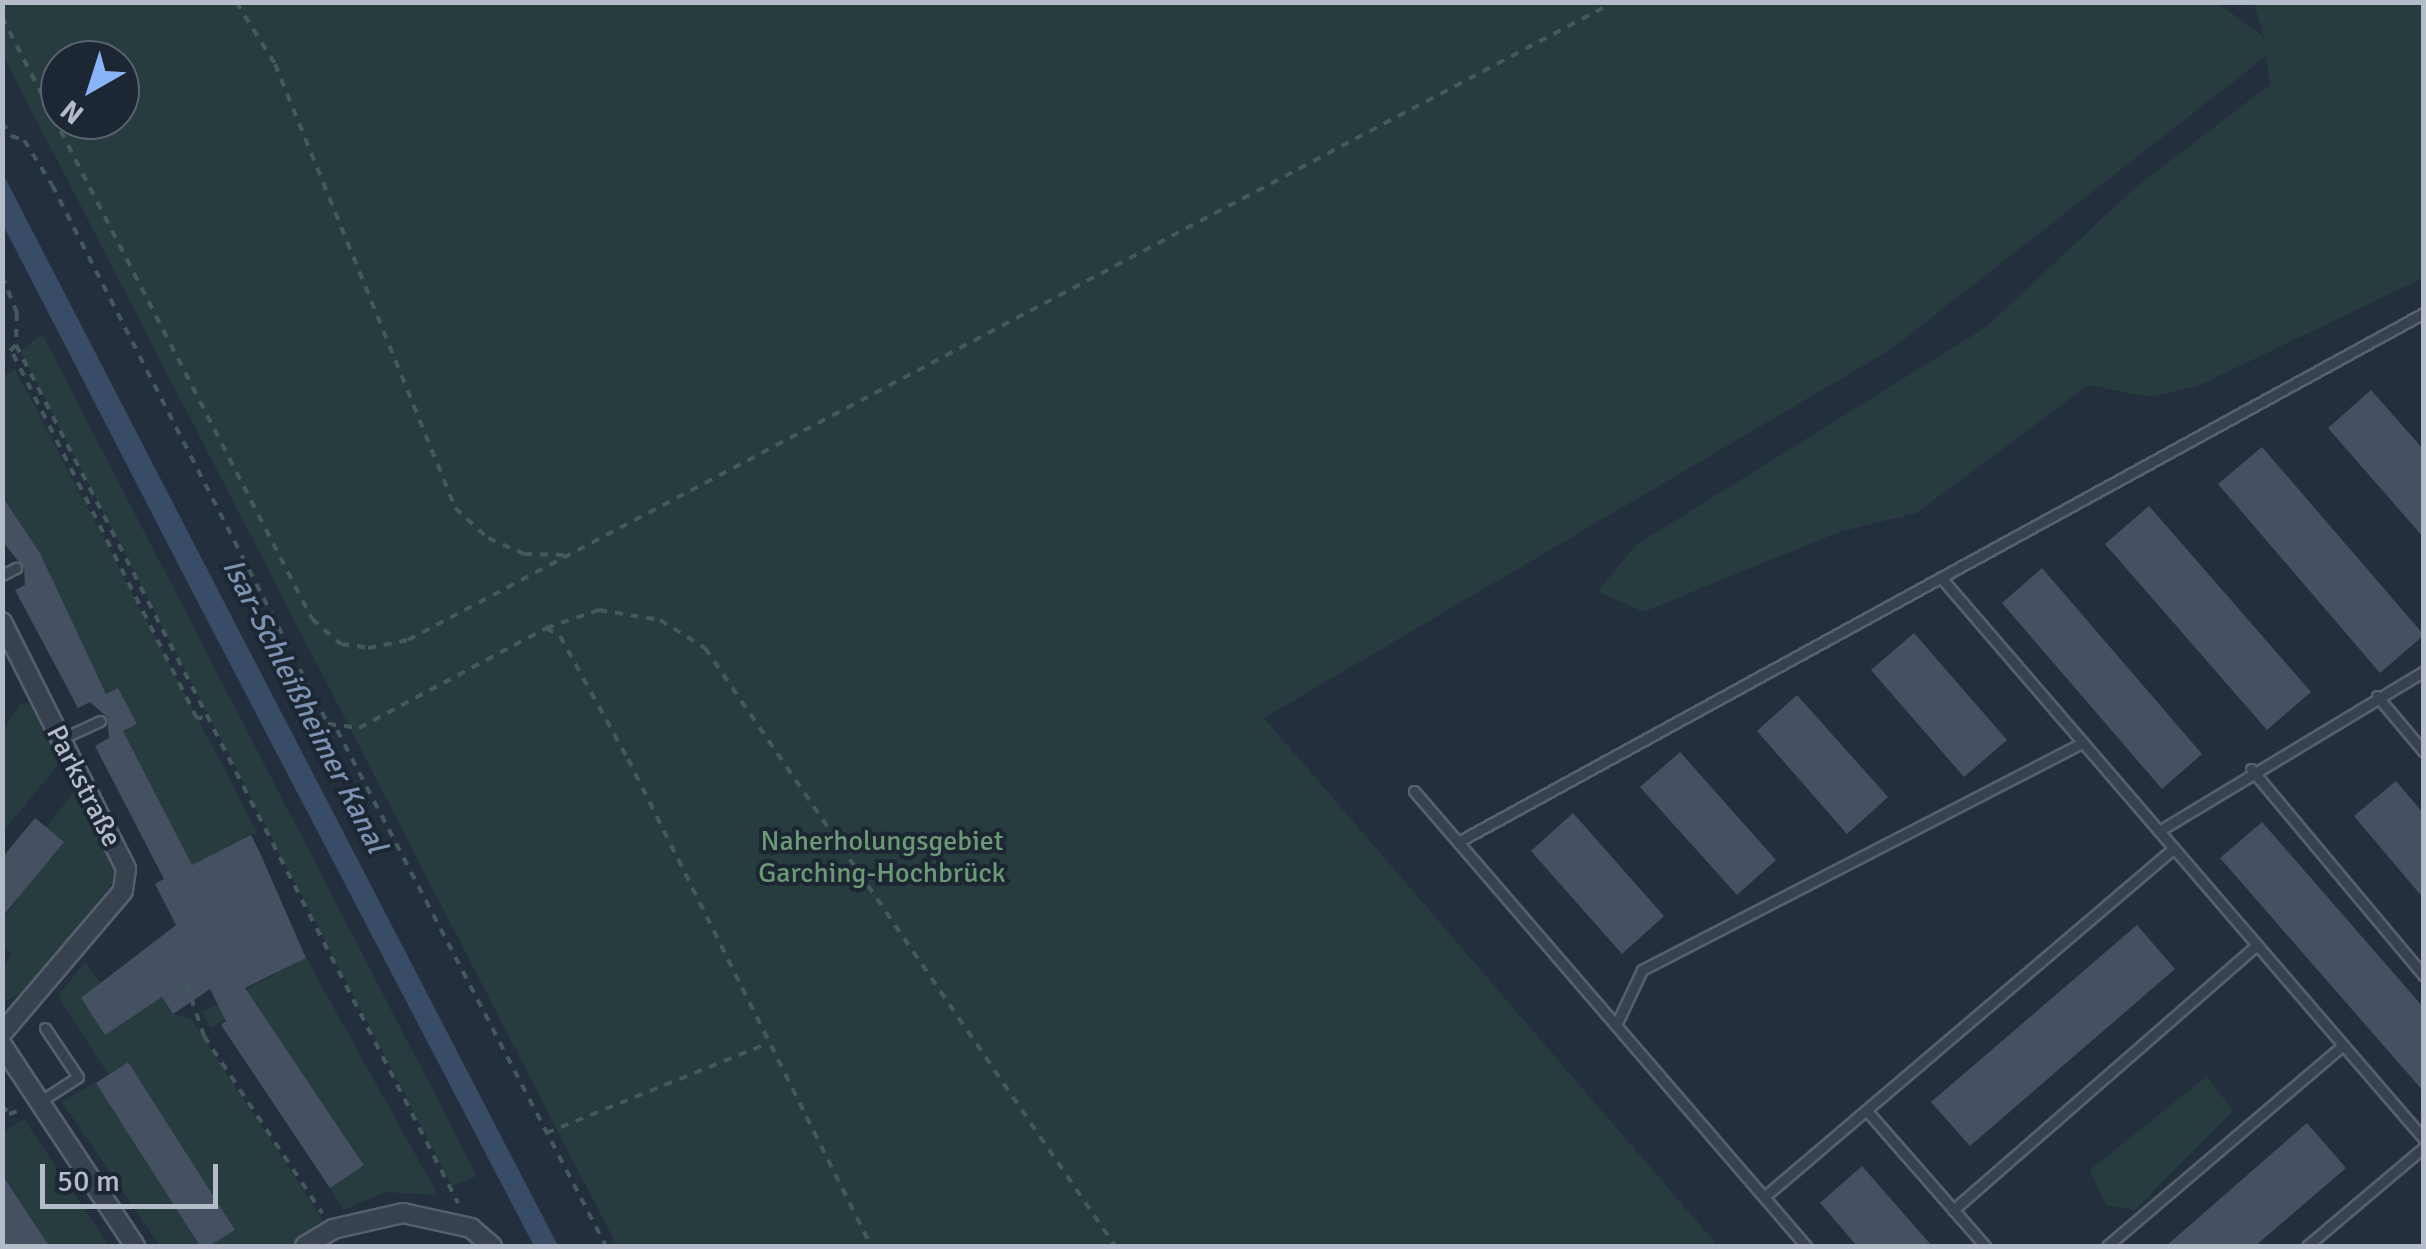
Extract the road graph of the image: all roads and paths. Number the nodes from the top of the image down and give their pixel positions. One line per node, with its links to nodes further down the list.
1 (236, 2): 12 (path)
2 (1614, 2): 12 (path)
3 (2, 17): 12 (path)
4 (2, 122): 5 (path)
5 (11, 136): 6 (path); 22 (path)
6 (2, 139)
7 (2, 276): 9 (path)
8 (2424, 313): 15 (lane)
9 (16, 345): 10 (path); 20 (path)
10 (13, 354): 11 (path); 20 (path)
11 (2, 360)
12 (568, 555)
13 (16, 568): 14 (lane)
14 (2, 575)
15 (1942, 580): 24 (lane); 29 (lane)
16 (2, 622): 23 (street, Parkstraße)
17 (546, 628): 22 (path); 37 (path); 53 (path)
18 (2424, 672): 19 (lane)
19 (2377, 696): 25 (lane); 26 (lane)
20 (203, 716): 46 (path)
21 (100, 721): 23 (lane)
22 (337, 730): 42 (path)
23 (61, 740): 36 (street, Parkstraße)
24 (2083, 742): 28 (lane); 34 (lane)
25 (2424, 752)
26 (2251, 769): 28 (lane); 32 (lane)
27 (1414, 791): 29 (lane)
28 (2159, 831): 30 (lane)
29 (1458, 842): 34 (lane)
30 (2174, 848): 31 (lane); 41 (lane)
31 (2258, 946): 39 (lane); 45 (lane)
32 (2424, 976)
33 (186, 983): 47 (path)
34 (1616, 1025): 44 (lane)
35 (45, 1028): 40 (lane)
36 (2, 1033)
37 (770, 1042): 42 (path); 52 (path)
38 (2, 1044): 40 (street)
39 (2343, 1045): 43 (lane); 56 (lane)
40 (39, 1102): 48 (street)
41 (1867, 1111): 44 (lane); 45 (lane)
42 (546, 1133): 51 (path)
43 (2424, 1143): 57 (lane)
44 (1764, 1197): 54 (lane)
45 (1953, 1210): 55 (lane)
46 (471, 1228): 47 (street); 50 (street)
47 (333, 1229): 49 (street)
48 (134, 1246)
49 (305, 1246)
50 (492, 1246)
51 (606, 1246)
52 (870, 1246)
53 (1114, 1246)
54 (1806, 1246)
55 (1985, 1246)
56 (2106, 1246)
57 (2307, 1246)

